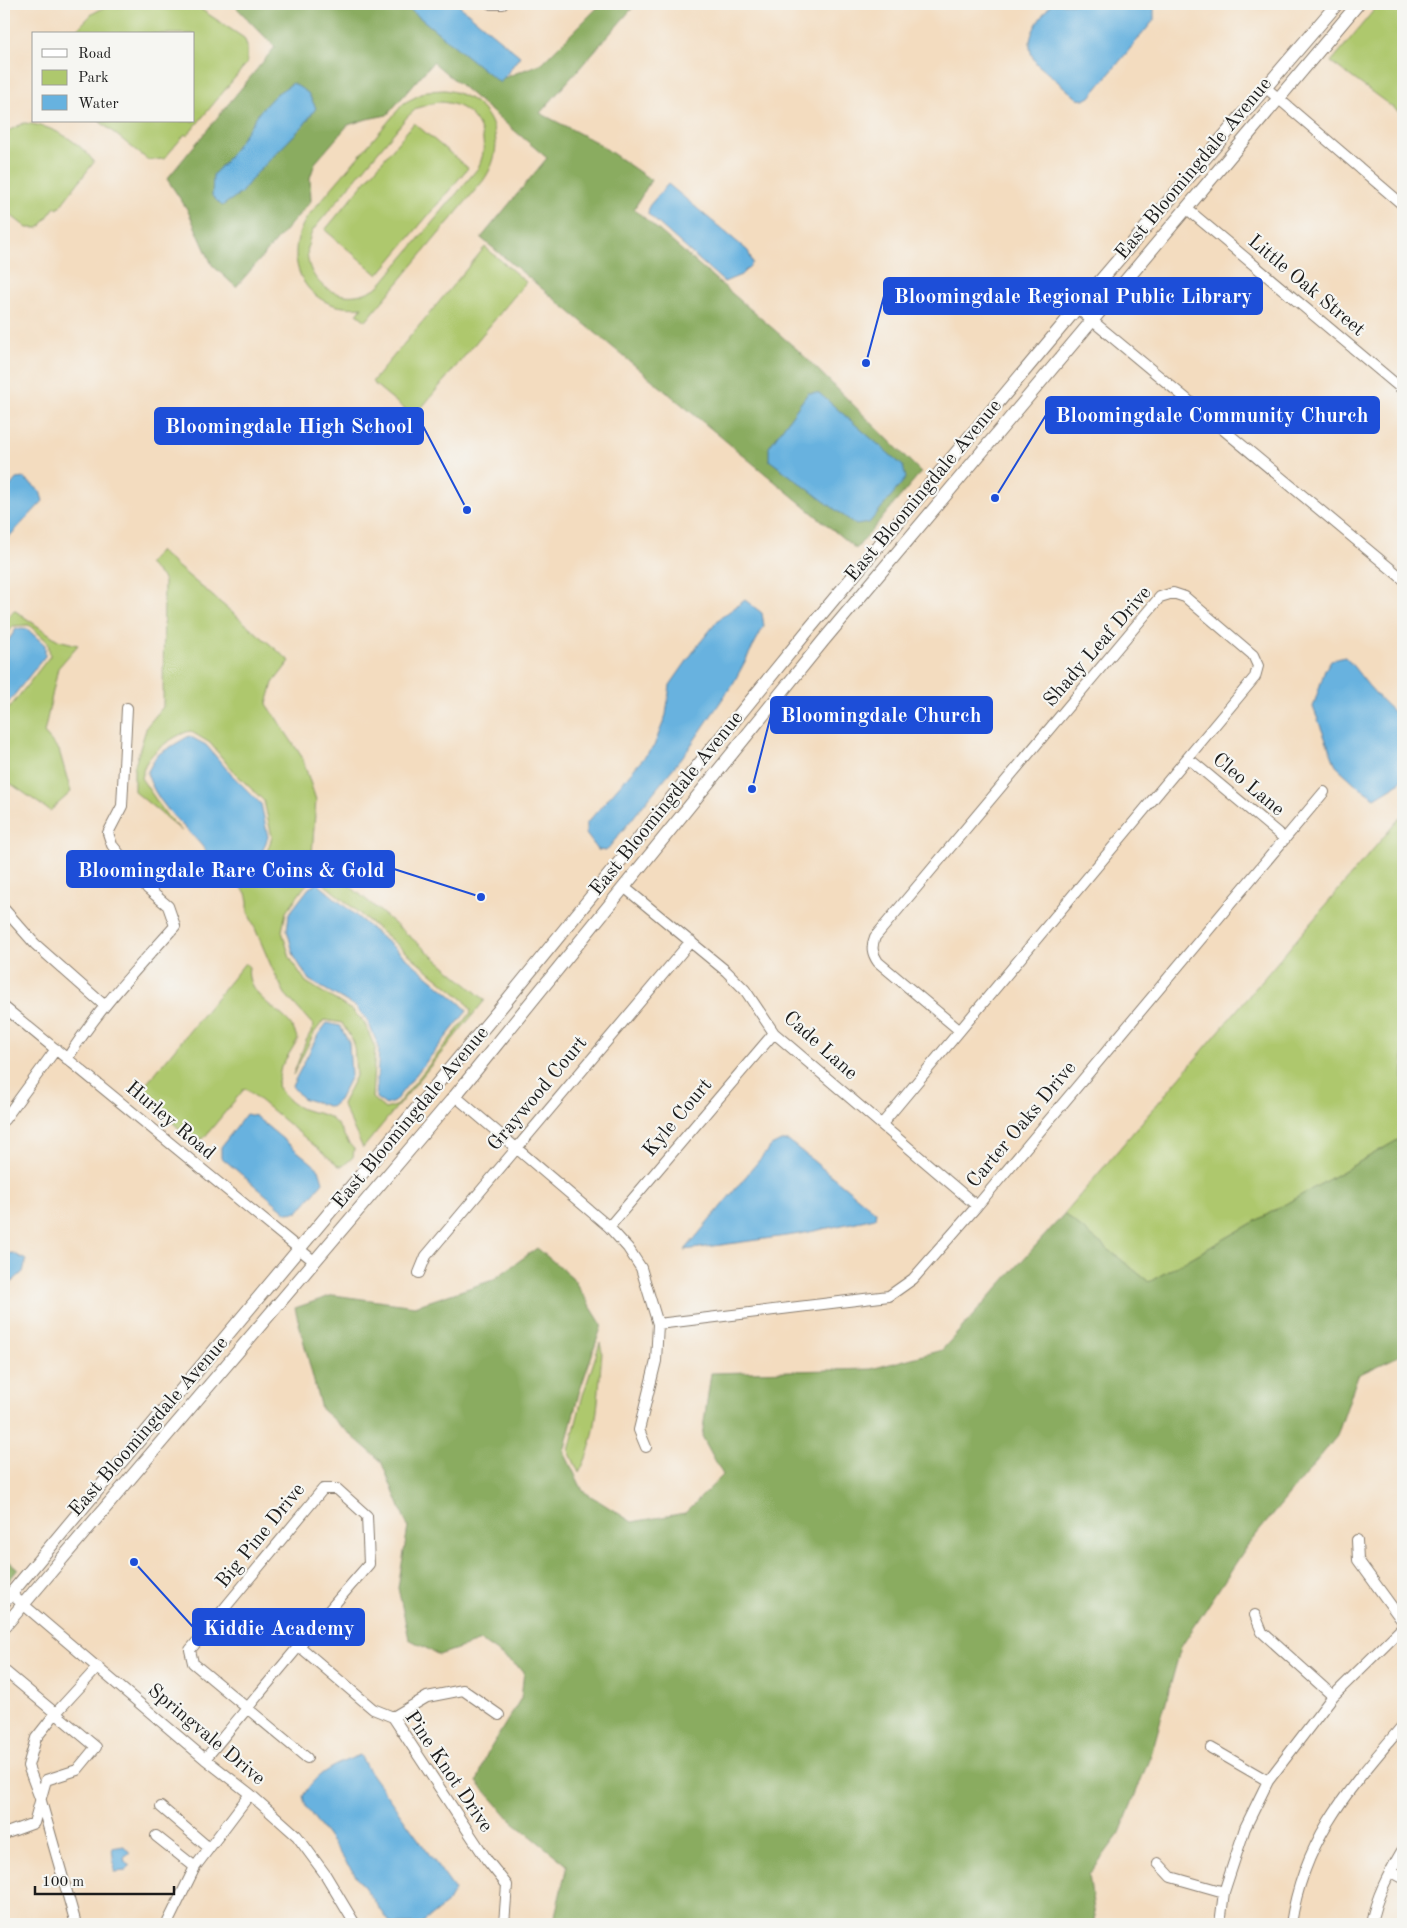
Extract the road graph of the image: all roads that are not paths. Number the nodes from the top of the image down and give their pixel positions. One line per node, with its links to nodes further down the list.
1 (491, 4): 2 (street)
2 (503, 4)
3 (1336, 4): 5 (main road, East Bloomingdale Avenue)
4 (1358, 4): 6 (main road, East Bloomingdale Avenue)
5 (1265, 88): 6 (street); 9 (main road, East Bloomingdale Avenue)
6 (1277, 98): 7 (street); 8 (main road, East Bloomingdale Avenue)
7 (1403, 205)
8 (1186, 208): 10 (main road, East Bloomingdale Avenue); 11 (street, Little Oak Street)
9 (1077, 308): 10 (street); 13 (main road, East Bloomingdale Avenue)
10 (1092, 320): 12 (street); 14 (main road, East Bloomingdale Avenue)
11 (1403, 390)
12 (1403, 579)
13 (809, 629): 14 (main road); 19 (main road, East Bloomingdale Avenue)
14 (824, 641): 20 (main road, East Bloomingdale Avenue)
15 (127, 708): 24 (street)
16 (1188, 758): 18 (street, Cleo Lane); 27 (street, Shady Leaf Drive); 27 (street, Shady Leaf Drive)
17 (1324, 792): 18 (street, Carter Oaks Drive)
18 (1285, 839): 35 (street, Carter Oaks Drive)
19 (609, 875): 20 (main road); 23 (main road, East Bloomingdale Avenue)
20 (624, 887): 22 (street, Cade Lane); 26 (main road, East Bloomingdale Avenue)
21 (4, 909): 24 (street)
22 (691, 941): 28 (street, Cade Lane); 34 (street, Graywood Court)
23 (503, 1005): 26 (main road); 37 (main road, East Bloomingdale Avenue)
24 (105, 1006): 30 (street)
25 (4, 1007): 29 (street, Hurley Road)
26 (513, 1024): 31 (main road, East Bloomingdale Avenue)
27 (959, 1030): 33 (street, Shady Leaf Drive)
28 (774, 1033): 33 (street, Cade Lane); 36 (street, Kyle Court)
29 (56, 1049): 30 (street, Hurley Road); 32 (street)
30 (67, 1059): 37 (street, Hurley Road)
31 (455, 1096): 34 (street); 38 (main road, East Bloomingdale Avenue)
32 (4, 1120)
33 (882, 1124): 35 (street, Cade Lane)
34 (516, 1147): 36 (street); 39 (street, Graywood Court)
35 (977, 1206): 40 (street, Carter Oaks Drive)
36 (609, 1227): 40 (street)
37 (300, 1250): 38 (street, Hurley Road); 43 (main road, East Bloomingdale Avenue)
38 (314, 1262): 44 (main road, East Bloomingdale Avenue)
39 (419, 1273)
40 (658, 1324): 41 (street)
41 (646, 1447)
42 (1357, 1540): 46 (street)
43 (7, 1598): 44 (street, Springvale Drive)
44 (23, 1604): 47 (main road, East Bloomingdale Avenue); 50 (street, Springvale Drive)
45 (1255, 1615): 52 (street)
46 (1403, 1622)
47 (4, 1627)
48 (1403, 1627): 52 (street)
49 (298, 1645): 53 (street, Big Pine Drive); 53 (street, Big Pine Drive); 56 (street, Pine Knot Drive)
50 (98, 1667): 54 (street); 60 (street, Springvale Drive)
51 (6, 1672): 54 (street)
52 (1333, 1696): 61 (street)
53 (247, 1709): 59 (street, Big Pine Drive); 60 (street, Big Pine Drive)
54 (55, 1714): 63 (street); 63 (street)
55 (499, 1715): 56 (street)
56 (393, 1717): 77 (street, Pine Knot Drive)
57 (1403, 1725): 79 (street)
58 (1211, 1748): 61 (street)
59 (306, 1758)
60 (205, 1759): 62 (street, Springvale Drive)
61 (1268, 1781): 73 (street)
62 (250, 1794): 67 (street); 76 (street, Springvale Drive)
63 (41, 1801): 65 (street); 74 (street)
64 (161, 1807): 67 (street)
65 (4, 1834)
66 (156, 1836): 70 (street)
67 (210, 1848): 70 (street)
68 (1403, 1849): 71 (street)
69 (1158, 1864): 73 (street)
70 (195, 1867): 75 (street)
71 (1390, 1871): 72 (street); 80 (street)
72 (1403, 1878)
73 (1224, 1892): 78 (street)
74 (76, 1924)
75 (168, 1924)
76 (355, 1924)
77 (504, 1924)
78 (1220, 1924)
79 (1291, 1924)
80 (1371, 1924)

